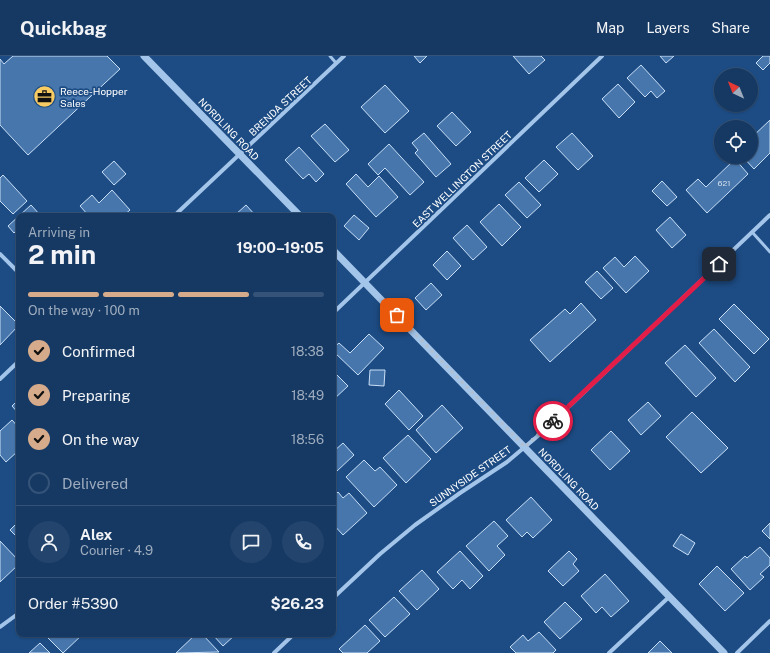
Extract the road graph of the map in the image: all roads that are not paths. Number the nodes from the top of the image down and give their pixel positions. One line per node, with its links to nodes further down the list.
1 (144, 56): 6 (street, NORDLING ROAD)
2 (330, 56): 5 (lane)
3 (344, 56): 5 (street, BRENDA STREET)
4 (602, 56): 15 (street, EAST WELLINGTON STREET)
5 (336, 63): 6 (street, BRENDA STREET)
6 (239, 155): 7 (street, BRENDA STREET); 8 (street, NORDLING ROAD)
7 (177, 213)
8 (297, 213)
9 (770, 215): 10 (street, SUNNYSIDE STREET)
10 (752, 232): 11 (lane); 19 (street, SUNNYSIDE STREET)
11 (770, 252)
12 (336, 253): 15 (street, NORDLING ROAD)
13 (0, 254): 14 (street)
14 (16, 270)
15 (365, 282): 16 (street, EAST WELLINGTON STREET); 19 (street, NORDLING ROAD)
16 (336, 310)
17 (16, 364): 18 (street)
18 (0, 379)
19 (525, 447): 20 (street, SUNNYSIDE STREET); 21 (street, NORDLING ROAD)
20 (336, 595)
21 (669, 597): 27 (street); 28 (street, NORDLING ROAD)
22 (16, 615): 24 (street)
23 (770, 621): 29 (street)
24 (0, 627)
25 (291, 637): 26 (street)
26 (274, 653)
27 (610, 653)
28 (724, 653)
29 (737, 653)

